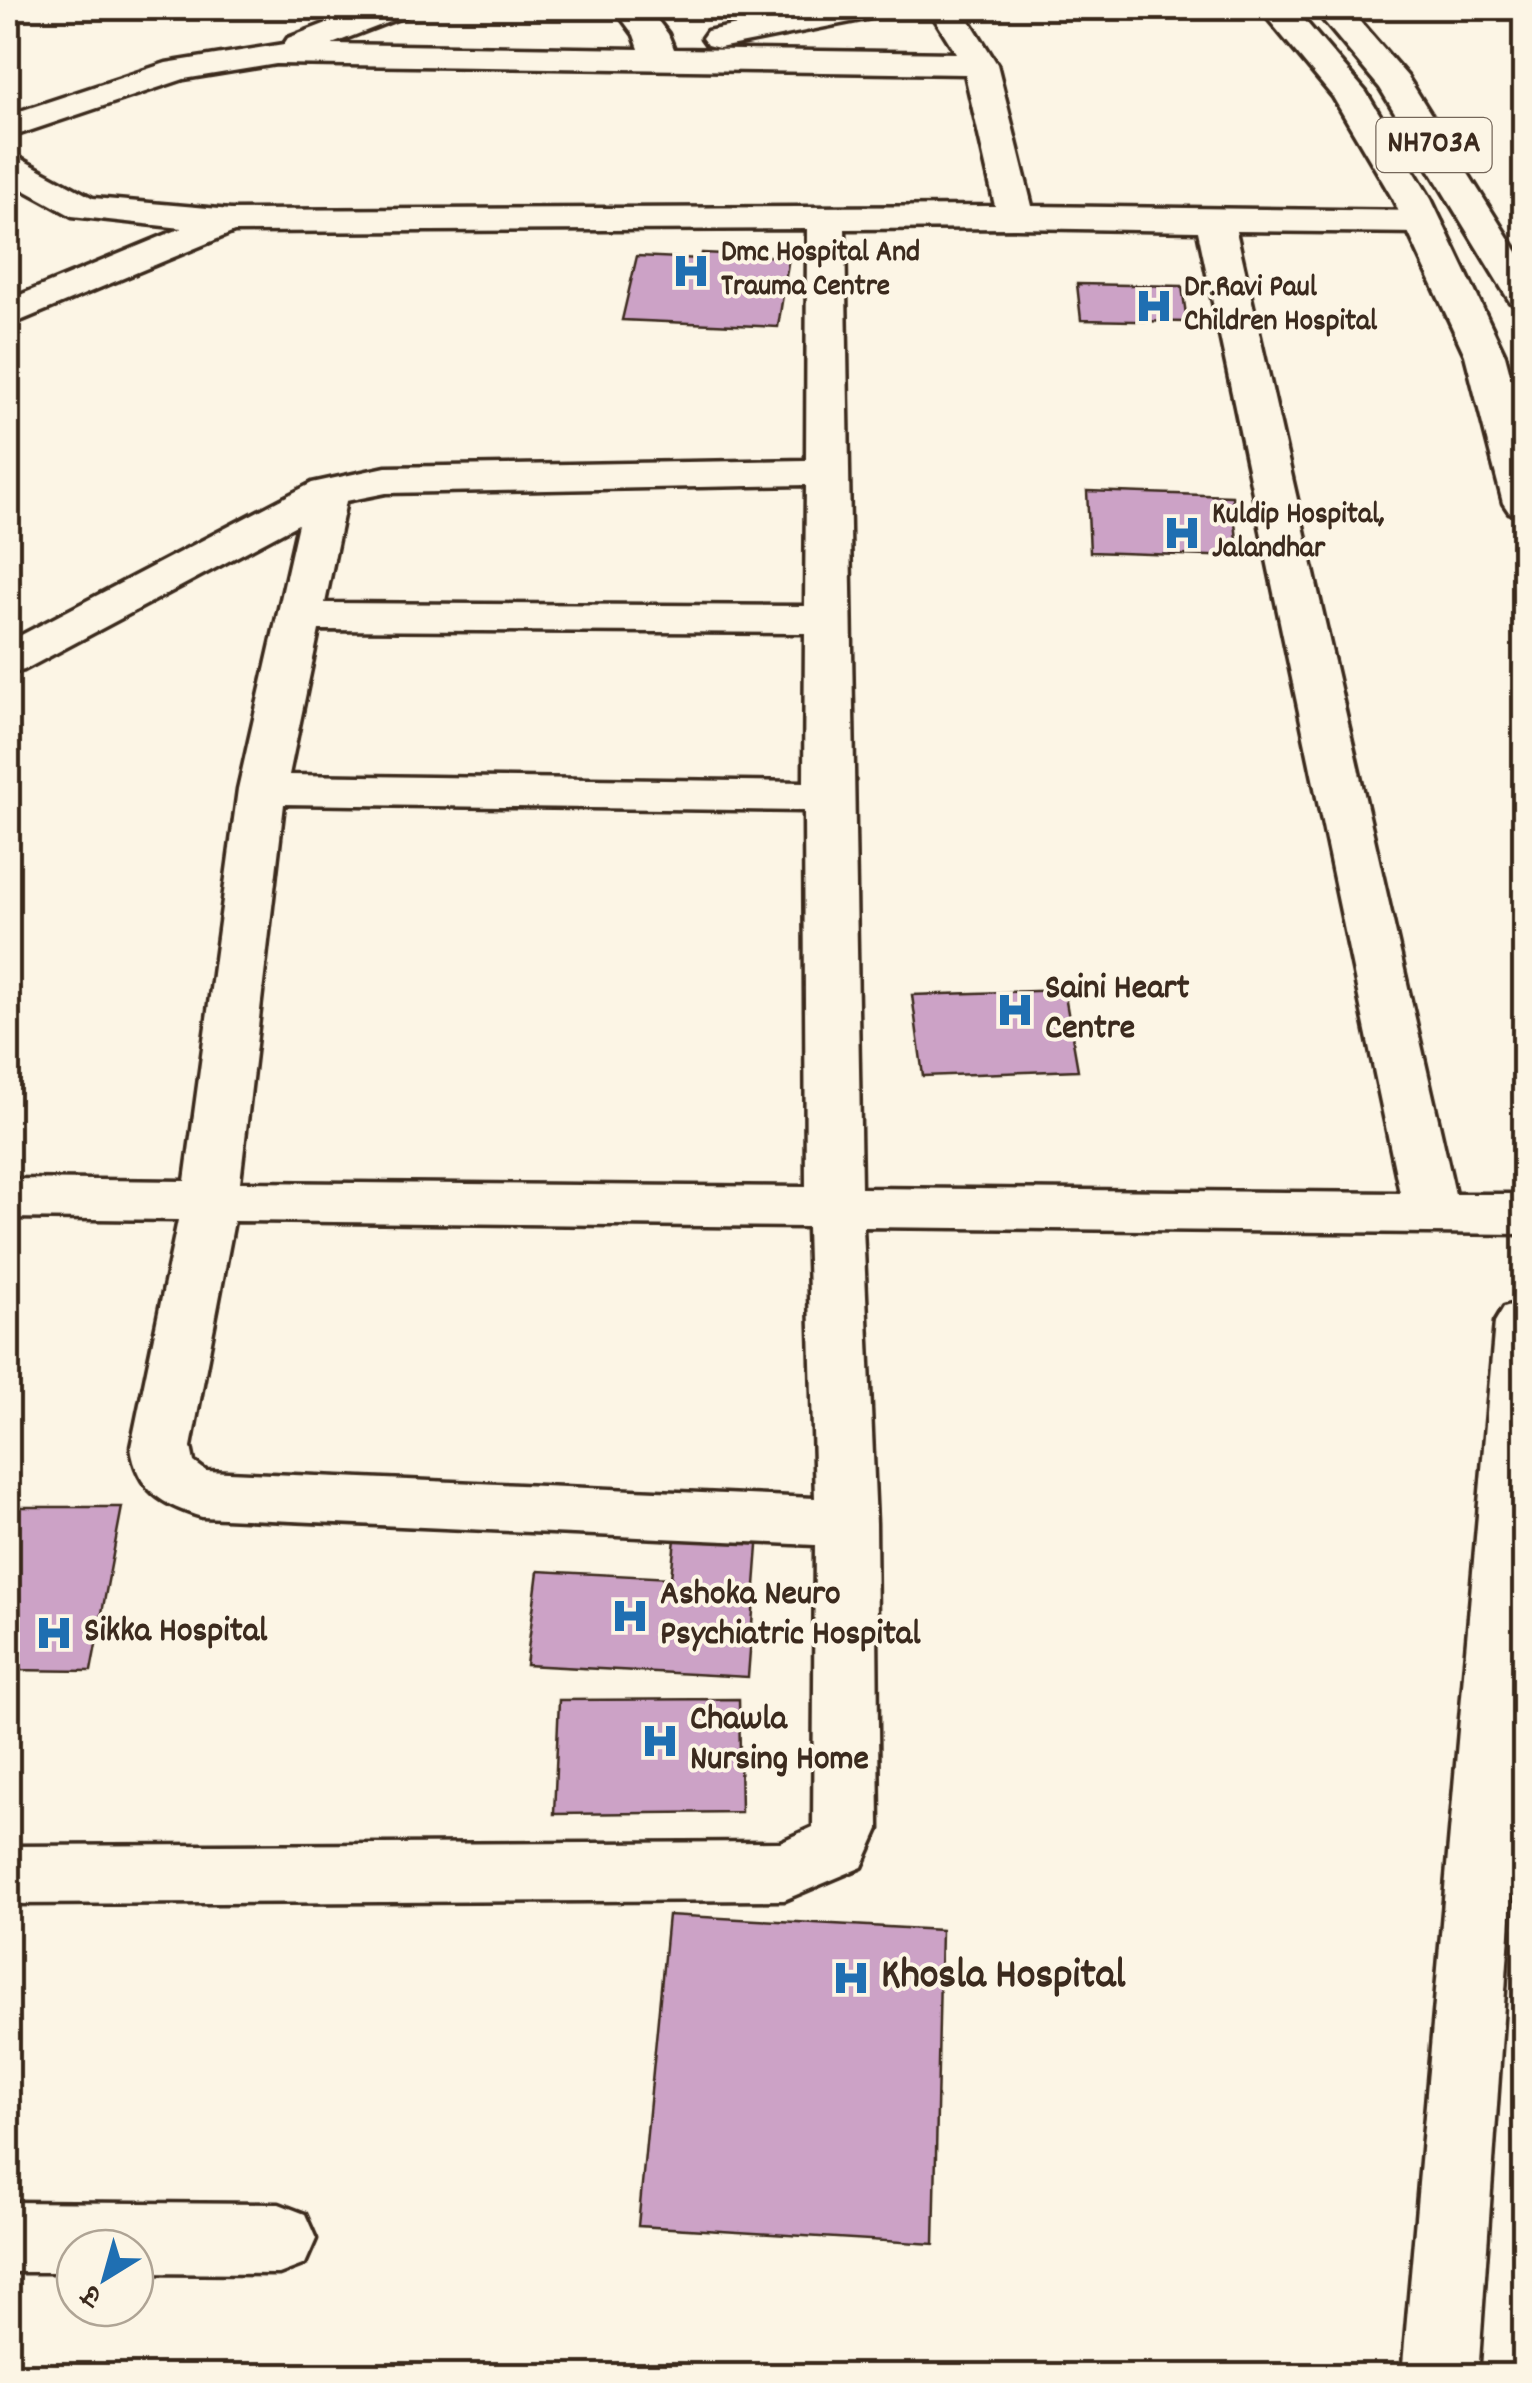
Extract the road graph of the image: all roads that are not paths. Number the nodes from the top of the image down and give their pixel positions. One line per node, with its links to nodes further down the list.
1 (394, 8): 7 (main road)
2 (630, 8): 8 (main road)
3 (871, 8): 8 (main road)
4 (945, 8): 9 (main road)
5 (1276, 8): 17 (main road, NH703A)
6 (1330, 8): 19 (main road, NH703A)
7 (276, 54): 8 (main road); 10 (main road)
8 (659, 55): 9 (main road)
9 (980, 64): 13 (main road)
10 (8, 126)
11 (8, 167): 12 (main road)
12 (85, 208): 16 (main road); 18 (main road)
13 (1016, 217): 14 (main road); 15 (main road)
14 (826, 218): 16 (main road); 21 (main road)
15 (1216, 220): 17 (main road); 32 (main road)
16 (230, 221): 18 (main road)
17 (1423, 222): 23 (main road, NH703A)
18 (118, 268): 20 (main road)
19 (1524, 294)
20 (8, 314)
21 (828, 472): 22 (main road); 25 (main road)
22 (327, 492): 24 (main road); 26 (main road)
23 (1524, 503)
24 (300, 616): 25 (main road); 27 (main road)
25 (827, 620): 28 (main road)
26 (8, 660)
27 (262, 788): 28 (main road); 30 (main road)
28 (828, 797): 31 (main road)
29 (8, 1199): 30 (main road)
30 (210, 1201): 31 (main road); 35 (main road)
31 (834, 1207): 32 (main road); 35 (main road)
32 (1432, 1213): 33 (main road)
33 (1524, 1214)
34 (1524, 1322): 39 (main road)
35 (846, 1523): 36 (main road)
36 (8, 1875)
37 (8, 2238): 38 (main road)
38 (278, 2239)
39 (1440, 2376)

